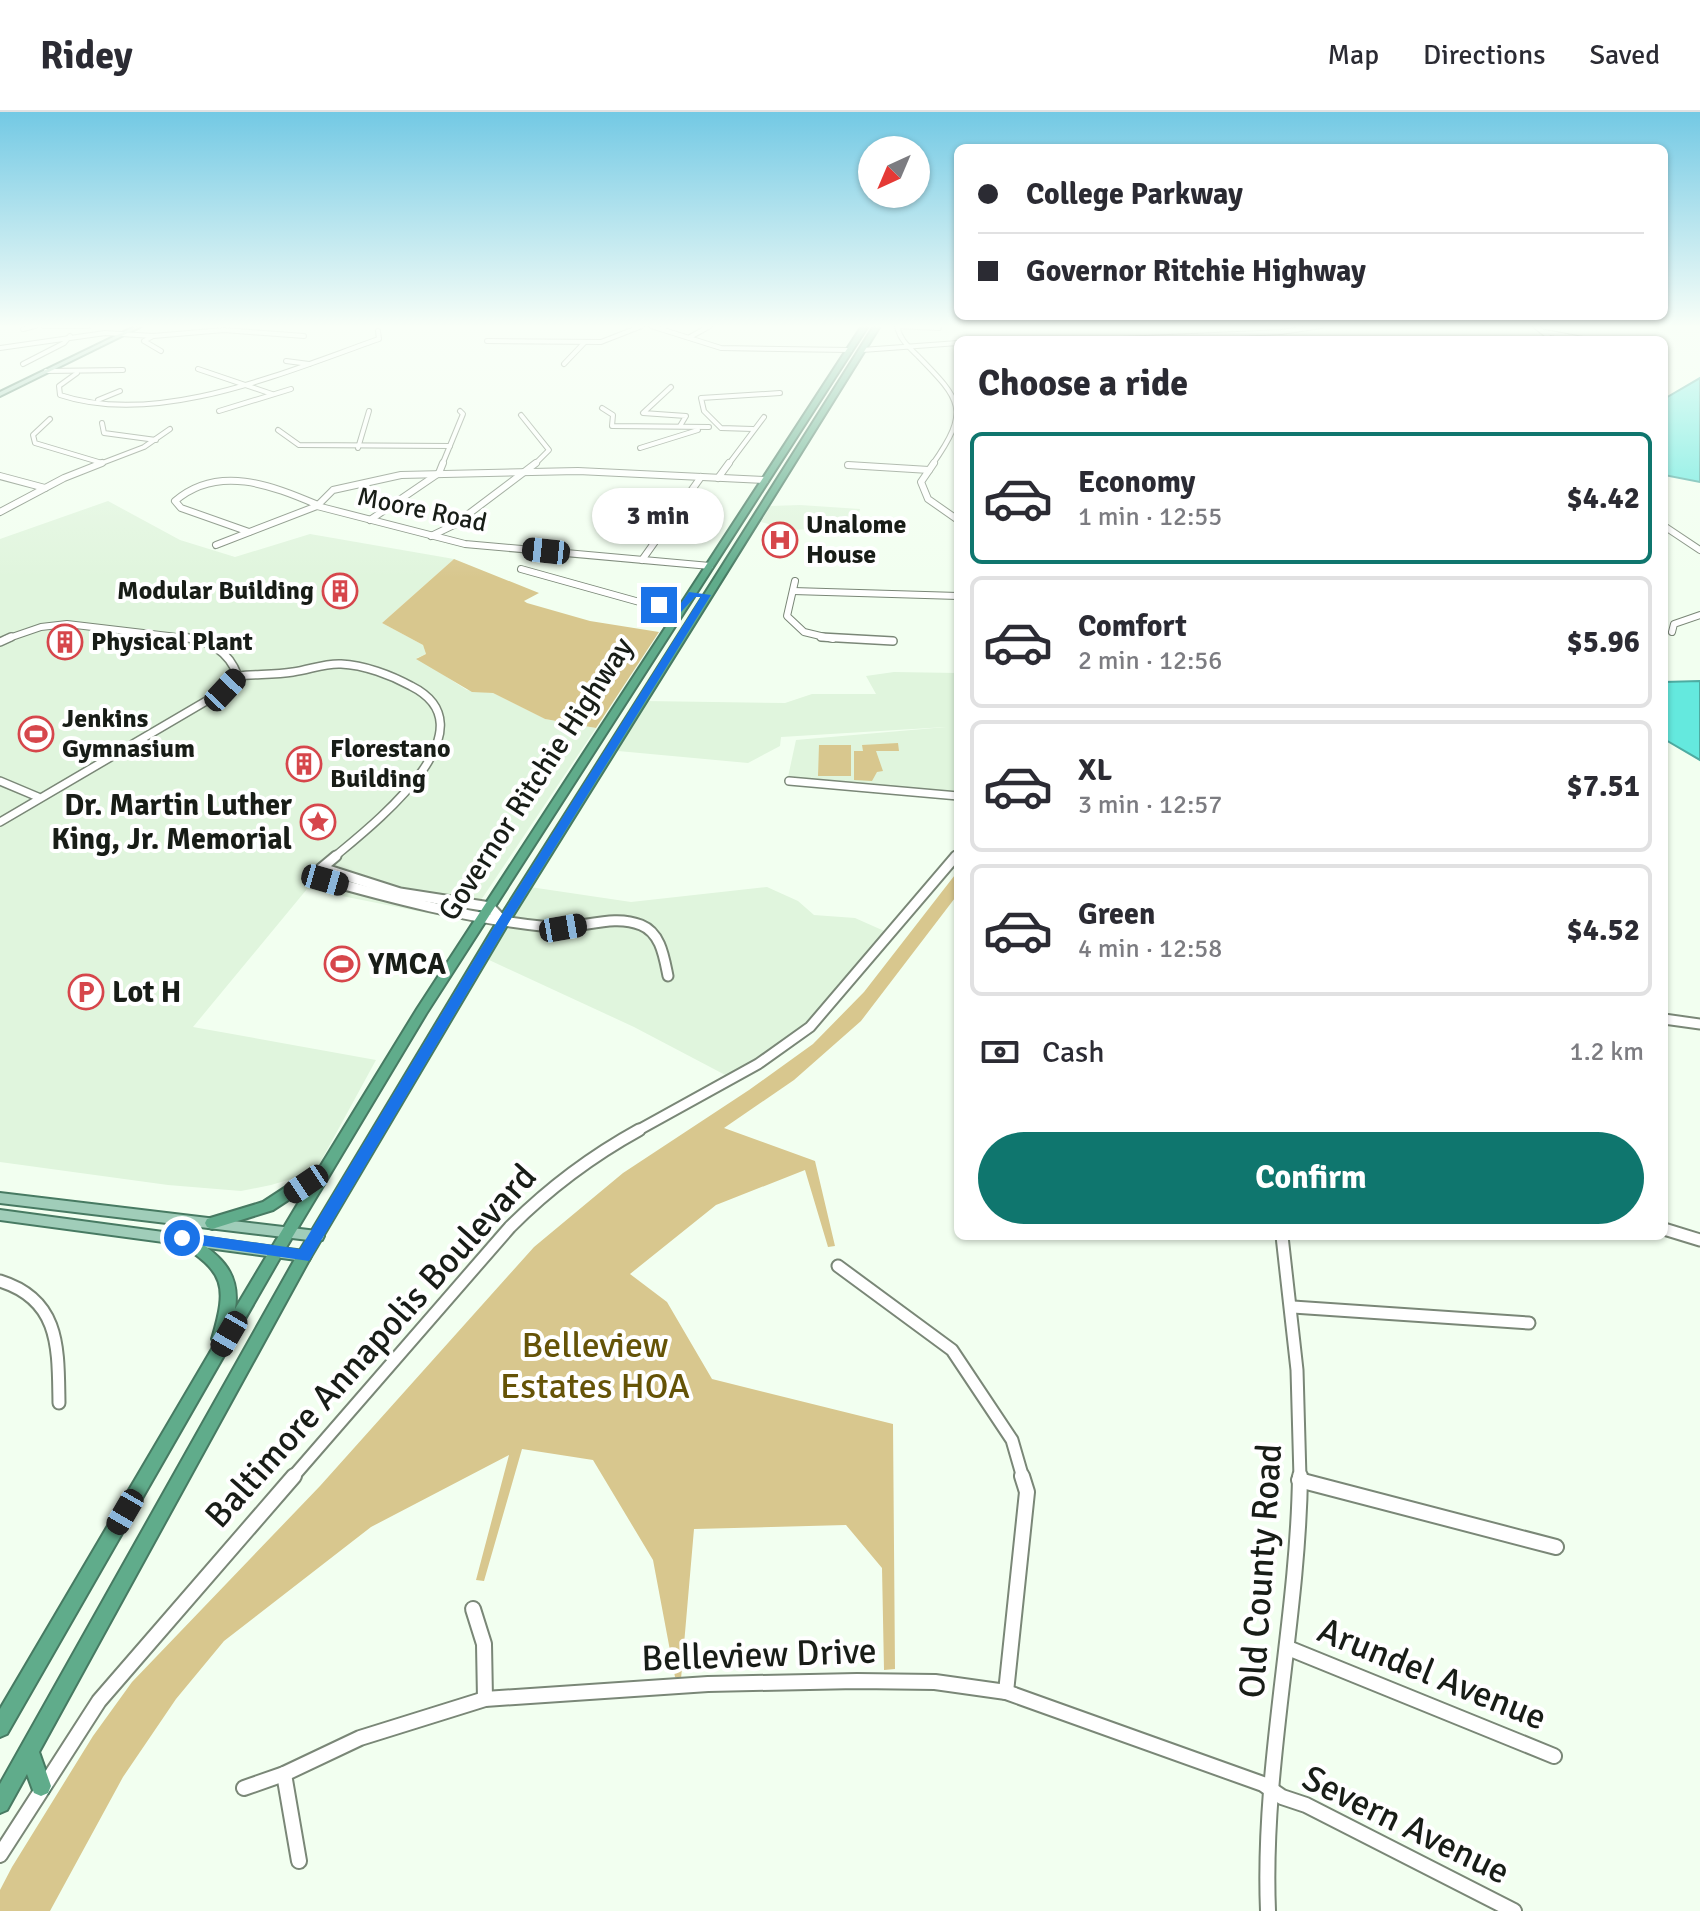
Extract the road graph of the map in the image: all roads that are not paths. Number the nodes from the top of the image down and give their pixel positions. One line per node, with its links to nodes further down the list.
1 (222, 410): 7 (street)
2 (605, 410): 14 (street)
3 (646, 410): 14 (street)
4 (704, 410): 16 (street)
5 (812, 410): 22 (highway, Governor Ritchie Highway)
6 (824, 410): 23 (highway, Governor Ritchie Highway)
7 (219, 411)
8 (369, 411): 25 (street)
9 (460, 411): 24 (street)
10 (521, 415): 30 (street)
11 (764, 417): 18 (street)
12 (50, 419): 27 (street)
13 (102, 423): 21 (street)
14 (680, 426): 15 (street)
15 (709, 427): 16 (street); 26 (street)
16 (721, 428): 18 (street)
17 (170, 429): 21 (street)
18 (753, 429): 34 (street)
19 (278, 430): 25 (street)
20 (954, 436): 29 (street)
21 (156, 440): 27 (street)
22 (790, 442): 23 (highway); 36 (highway, Governor Ritchie Highway)
23 (803, 444): 56 (highway, Governor Ritchie Highway)
24 (450, 446): 25 (street); 31 (street)
25 (358, 448)
26 (640, 448)
27 (102, 463): 38 (street)
28 (848, 465): 29 (street)
29 (929, 470): 41 (street)
30 (526, 471): 31 (street); 33 (street); 45 (street)
31 (439, 473): 39 (street); 42 (street)
32 (0, 476): 35 (street)
33 (701, 477): 34 (street); 50 (street)
34 (718, 478): 36 (street)
35 (10, 480): 37 (street); 38 (street)
36 (765, 480): 51 (highway, Governor Ritchie Highway)
37 (0, 484)
38 (45, 488): 40 (street)
39 (318, 505): 42 (street, Moore Road); 44 (street); 44 (street, Moore Road)
40 (0, 512)
41 (954, 517)
42 (370, 520): 45 (street, Moore Road)
43 (1668, 528): 46 (street)
44 (249, 532): 48 (street)
45 (431, 536): 50 (street, Moore Road)
46 (1682, 537): 47 (street); 49 (street)
47 (1668, 538)
48 (216, 545)
49 (1700, 550)
50 (642, 560): 51 (street, Moore Road)
51 (710, 566): 55 (highway, Governor Ritchie Highway)
52 (521, 569): 58 (street)
53 (795, 581): 54 (street)
54 (793, 591): 57 (street); 61 (street)
55 (692, 594): 56 (highway); 58 (highway, Governor Ritchie Highway)
56 (707, 595): 72 (highway, Governor Ritchie Highway)
57 (954, 596)
58 (681, 609): 71 (highway, Governor Ritchie Highway)
59 (1700, 615): 60 (street)
60 (1672, 632)
61 (893, 641)
62 (0, 642): 63 (street)
63 (238, 676): 67 (street); 70 (street)
64 (0, 781): 67 (street)
65 (789, 781): 66 (street)
66 (954, 796)
67 (38, 797): 68 (street)
68 (0, 822)
69 (954, 858): 104 (street, Baltimore Annapolis Boulevard)
70 (322, 868): 71 (street); 71 (street)
71 (487, 911): 72 (street); 76 (highway, Governor Ritchie Highway)
72 (503, 922): 73 (street); 82 (highway, Governor Ritchie Highway)
73 (668, 976)
74 (1668, 1020): 75 (street)
75 (1700, 1024)
76 (329, 1165): 79 (highway); 81 (highway, Governor Ritchie Highway)
77 (0, 1198): 79 (main road)
78 (0, 1215): 83 (main road)
79 (212, 1223): 81 (main road)
80 (1668, 1230): 85 (street)
81 (288, 1233): 82 (main road); 86 (highway, Governor Ritchie Highway)
82 (317, 1236): 87 (highway, Governor Ritchie Highway)
83 (182, 1238): 86 (main road); 92 (highway)
84 (1283, 1240): 90 (street, Old County Road)
85 (1700, 1240)
86 (276, 1252): 87 (main road); 92 (highway, Governor Ritchie Highway)
87 (304, 1256): 101 (highway, Governor Ritchie Highway)
88 (838, 1266): 98 (street)
89 (0, 1281): 93 (street)
90 (1293, 1307): 91 (street); 94 (street, Old County Road)
91 (1529, 1323)
92 (213, 1361): 100 (highway, Governor Ritchie Highway)
93 (59, 1403)
94 (1299, 1480): 95 (street); 97 (street, Old County Road)
95 (1556, 1547)
96 (473, 1609): 99 (street)
97 (1288, 1648): 102 (street, Arundel Avenue); 106 (street, Old County Road)
98 (1006, 1692): 99 (street, Belleview Drive); 106 (street, Belleview Drive)
99 (485, 1699): 103 (street, Belleview Drive)
100 (2, 1726)
101 (29, 1752): 104 (highway); 107 (highway, Governor Ritchie Highway)
102 (1554, 1756)
103 (284, 1774): 105 (street, Belleview Drive); 109 (street)
104 (41, 1786): 108 (street, Baltimore Annapolis Boulevard)
105 (244, 1788)
106 (1272, 1792): 110 (street, Old County Road); 111 (street, Severn Avenue)
107 (0, 1803)
108 (0, 1855)
109 (299, 1861)
110 (1268, 1911)
111 (1514, 1911)

